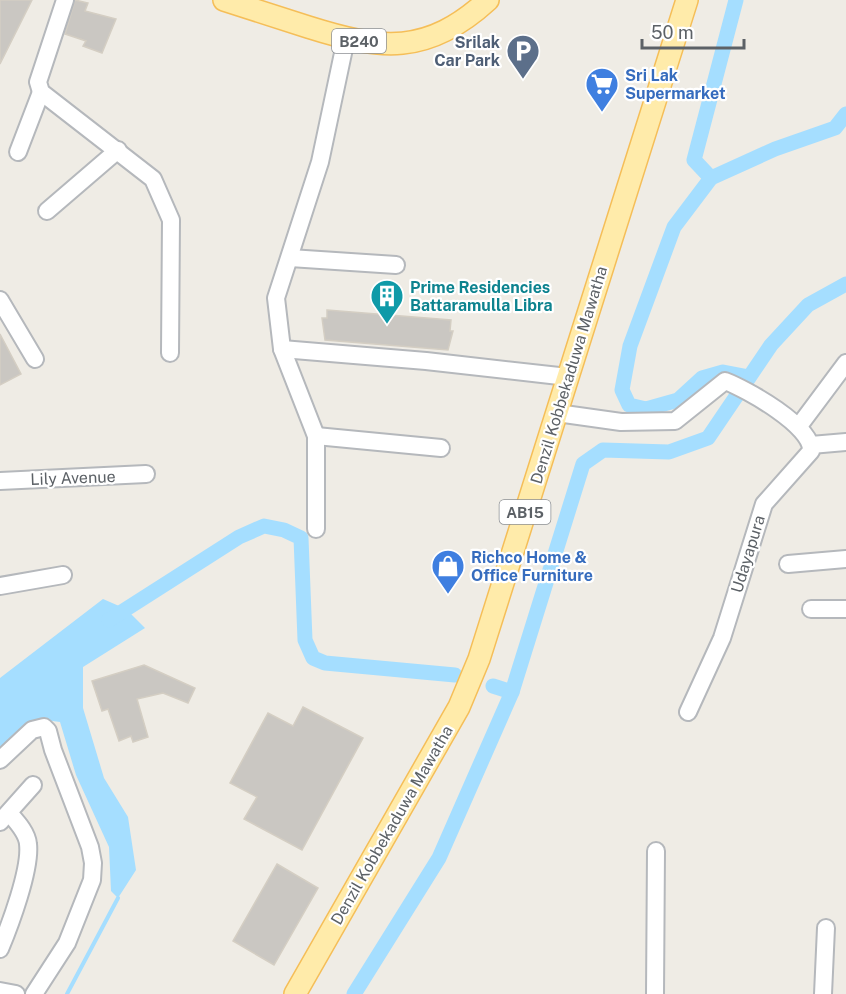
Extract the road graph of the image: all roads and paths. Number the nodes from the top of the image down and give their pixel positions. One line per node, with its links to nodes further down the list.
1 (65, 0): 6 (street)
2 (224, 0): 5 (main road, B240)
3 (488, 0): 5 (main road, B240)
4 (687, 0): 17 (main road, Denzil Kobbekaduwa Mawatha / AB15)
5 (346, 39): 10 (street)
6 (41, 92): 7 (street); 8 (street)
7 (118, 150): 9 (street); 14 (street)
8 (18, 152)
9 (47, 211)
10 (290, 258): 11 (street); 13 (street)
11 (396, 265)
12 (0, 300): 15 (street)
13 (282, 349): 17 (street); 20 (street)
14 (170, 353)
15 (35, 359)
16 (846, 363): 19 (street)
17 (568, 376): 18 (main road, Denzil Kobbekaduwa Mawatha / AB15)
18 (557, 413): 19 (street); 43 (main road, Denzil Kobbekaduwa Mawatha / AB15)
19 (799, 426): 22 (street)
20 (315, 436): 23 (street); 26 (street)
21 (846, 442): 22 (street)
22 (811, 445): 33 (street, Udayapura)
23 (441, 448)
24 (146, 474): 25 (street, Lily Avenue)
25 (0, 481)
26 (316, 529)
27 (846, 559): 28 (street)
28 (788, 564)
29 (63, 575): 30 (street)
30 (0, 586)
31 (811, 609): 32 (street)
32 (846, 609)
33 (688, 712)
34 (0, 760): 42 (street)
35 (33, 785): 36 (street)
36 (4, 817): 39 (street)
37 (656, 851): 44 (street)
38 (826, 928): 45 (street)
39 (0, 949)
40 (0, 991): 41 (street)
41 (16, 994)
42 (34, 994)
43 (295, 994)
44 (655, 994)
45 (823, 994)

